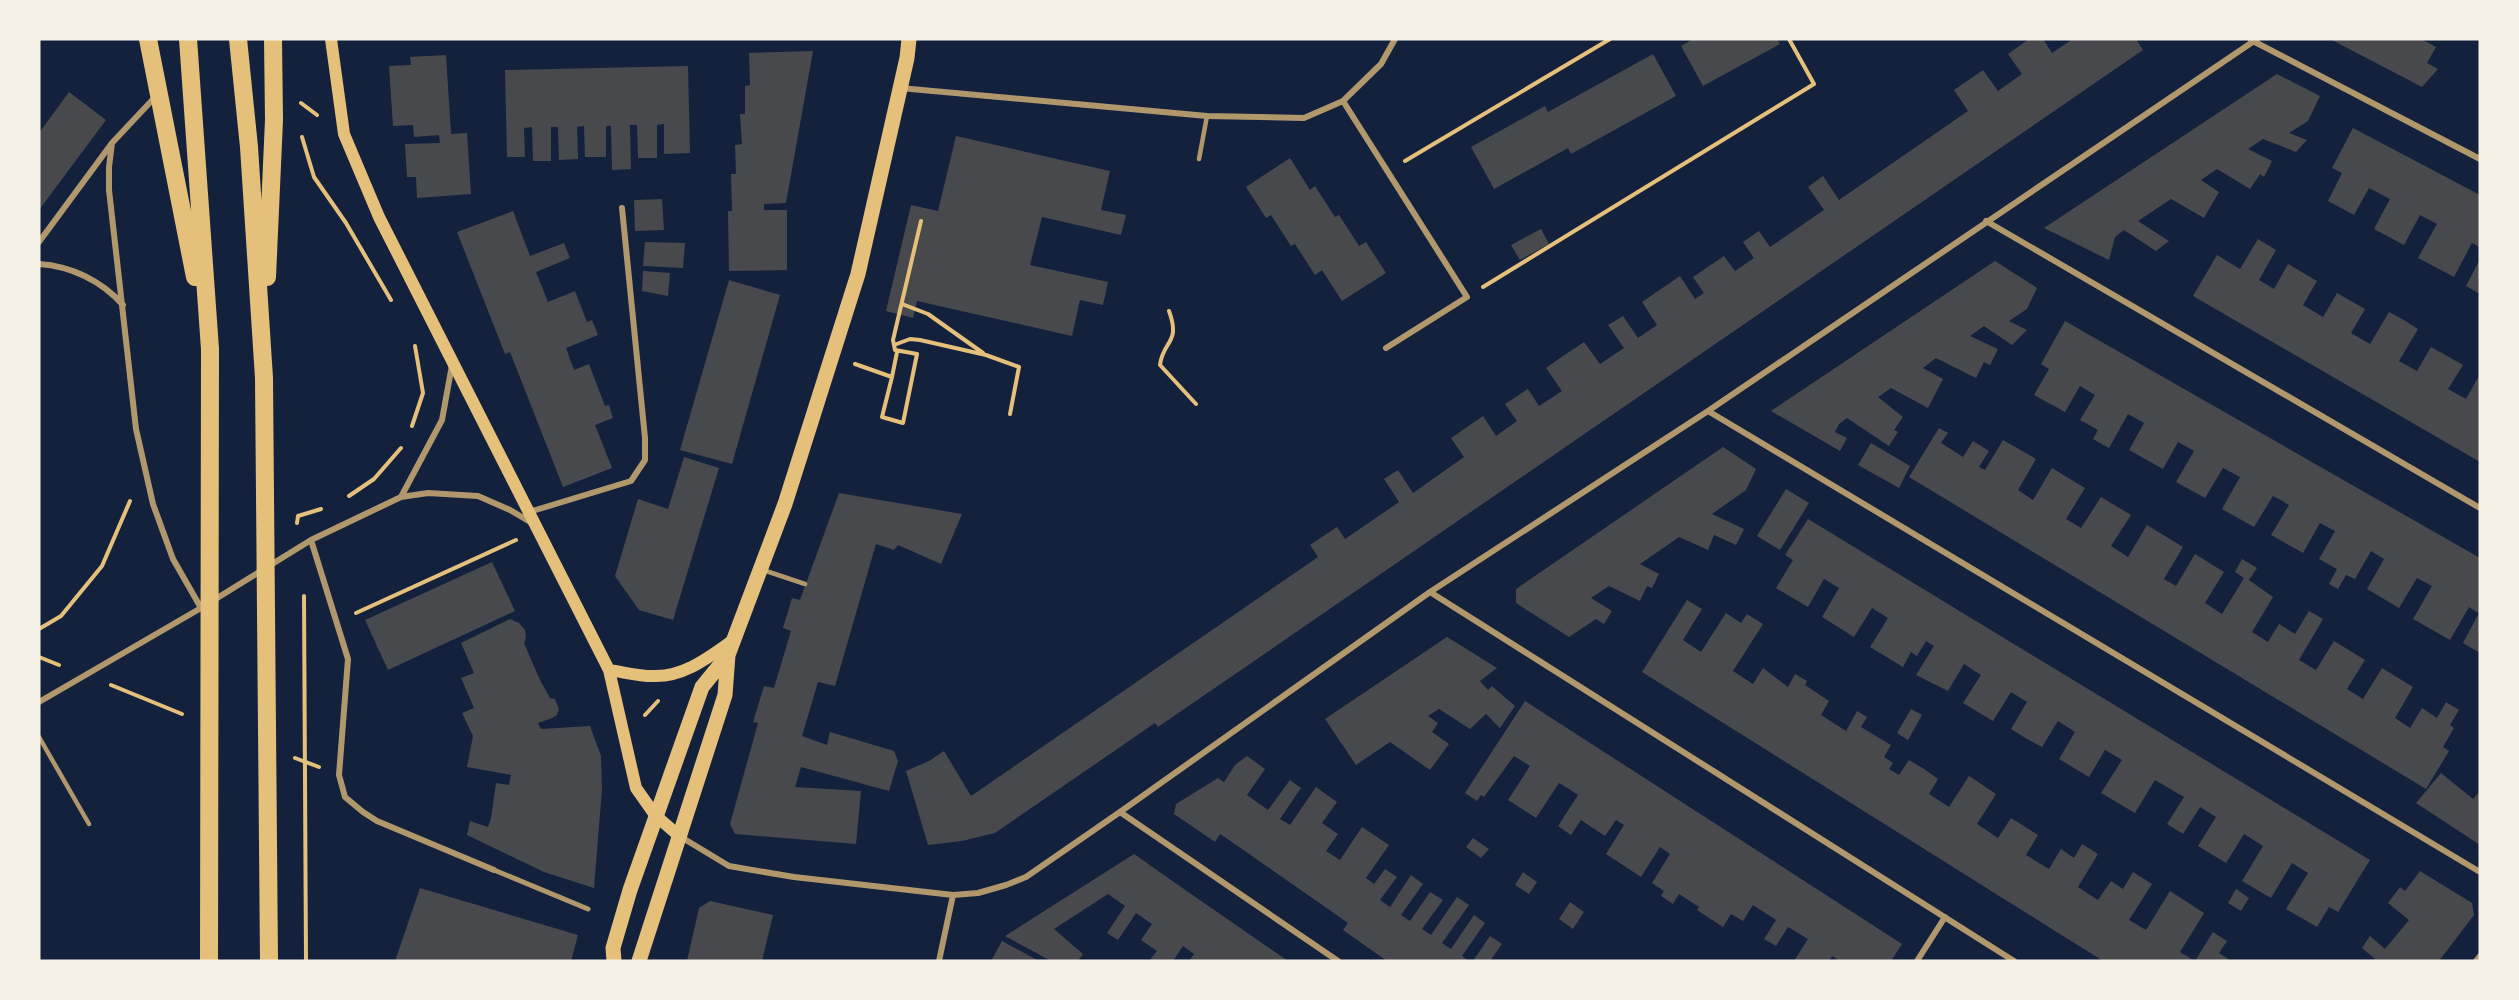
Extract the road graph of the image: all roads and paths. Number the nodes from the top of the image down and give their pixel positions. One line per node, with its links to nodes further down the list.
1 (148, 39): 33 (highway)
2 (188, 39): 33 (highway)
3 (238, 39): 39 (highway)
4 (273, 39): 39 (highway)
5 (331, 39): 37 (main road)
6 (909, 39): 11 (main road)
7 (1395, 39): 13 (street)
8 (1610, 39): 19 (path)
9 (1789, 39): 25 (path)
10 (2253, 40): 18 (street); 22 (street)
11 (899, 88): 14 (street); 36 (main road)
12 (163, 89): 16 (street)
13 (1343, 101): 14 (street); 19 (street)
14 (1207, 116): 17 (lane)
15 (302, 136): 26 (path)
16 (112, 142): 23 (street); 28 (street)
17 (1199, 159)
18 (2480, 159)
19 (1388, 171): 25 (street)
20 (622, 208): 50 (street)
21 (921, 220): 27 (path)
22 (1986, 221): 41 (street); 49 (street)
23 (39, 242)
24 (39, 264): 28 (street)
25 (1467, 297): 32 (street)
26 (392, 301)
27 (902, 304): 31 (path); 35 (path)
28 (123, 306): 57 (street)
29 (1169, 311): 40 (path)
30 (414, 340): 43 (path)
31 (894, 345): 34 (path); 35 (path)
32 (1386, 348)
33 (210, 349): 77 (highway)
34 (897, 352): 38 (path); 38 (path)
35 (987, 355): 42 (path)
36 (832, 356): 38 (path); 54 (main road)
37 (453, 362): 45 (street); 50 (main road)
38 (892, 377)
39 (264, 378): 78 (highway)
40 (1196, 404)
41 (1707, 411): 56 (street); 72 (street)
42 (1010, 414)
43 (411, 431)
44 (407, 441): 46 (path)
45 (401, 497): 51 (street); 52 (street)
46 (345, 498)
47 (130, 500): 59 (path)
48 (326, 508): 53 (path)
49 (2480, 508)
50 (529, 512): 51 (main road)
51 (536, 527): 58 (path); 62 (main road)
52 (311, 540): 53 (street); 58 (street)
53 (295, 550): 57 (street); 79 (path)
54 (761, 569): 55 (lane); 60 (main road)
55 (805, 584)
56 (1430, 592): 67 (street); 75 (street)
57 (201, 608): 64 (street)
58 (336, 622): 71 (street)
59 (39, 629)
60 (735, 639): 61 (main road); 63 (main road)
61 (728, 656): 68 (main road); 70 (main road)
62 (609, 670): 63 (main road); 65 (main road)
63 (656, 676): 65 (path)
64 (39, 702)
65 (622, 733): 68 (main road)
66 (39, 736): 69 (lane)
67 (1120, 812): 73 (street); 83 (street)
68 (655, 815): 70 (main road); 80 (main road)
69 (89, 824)
70 (678, 835): 73 (street); 81 (main road)
71 (494, 870): 74 (street)
72 (2480, 872)
73 (953, 895): 82 (street)
74 (588, 909)
75 (1945, 917): 84 (street); 85 (street)
76 (2480, 956): 86 (street)
77 (208, 961)
78 (269, 961)
79 (306, 961)
80 (614, 961)
81 (639, 961)
82 (939, 961)
83 (1338, 961)
84 (1917, 961)
85 (2014, 961)
86 (2476, 961)

